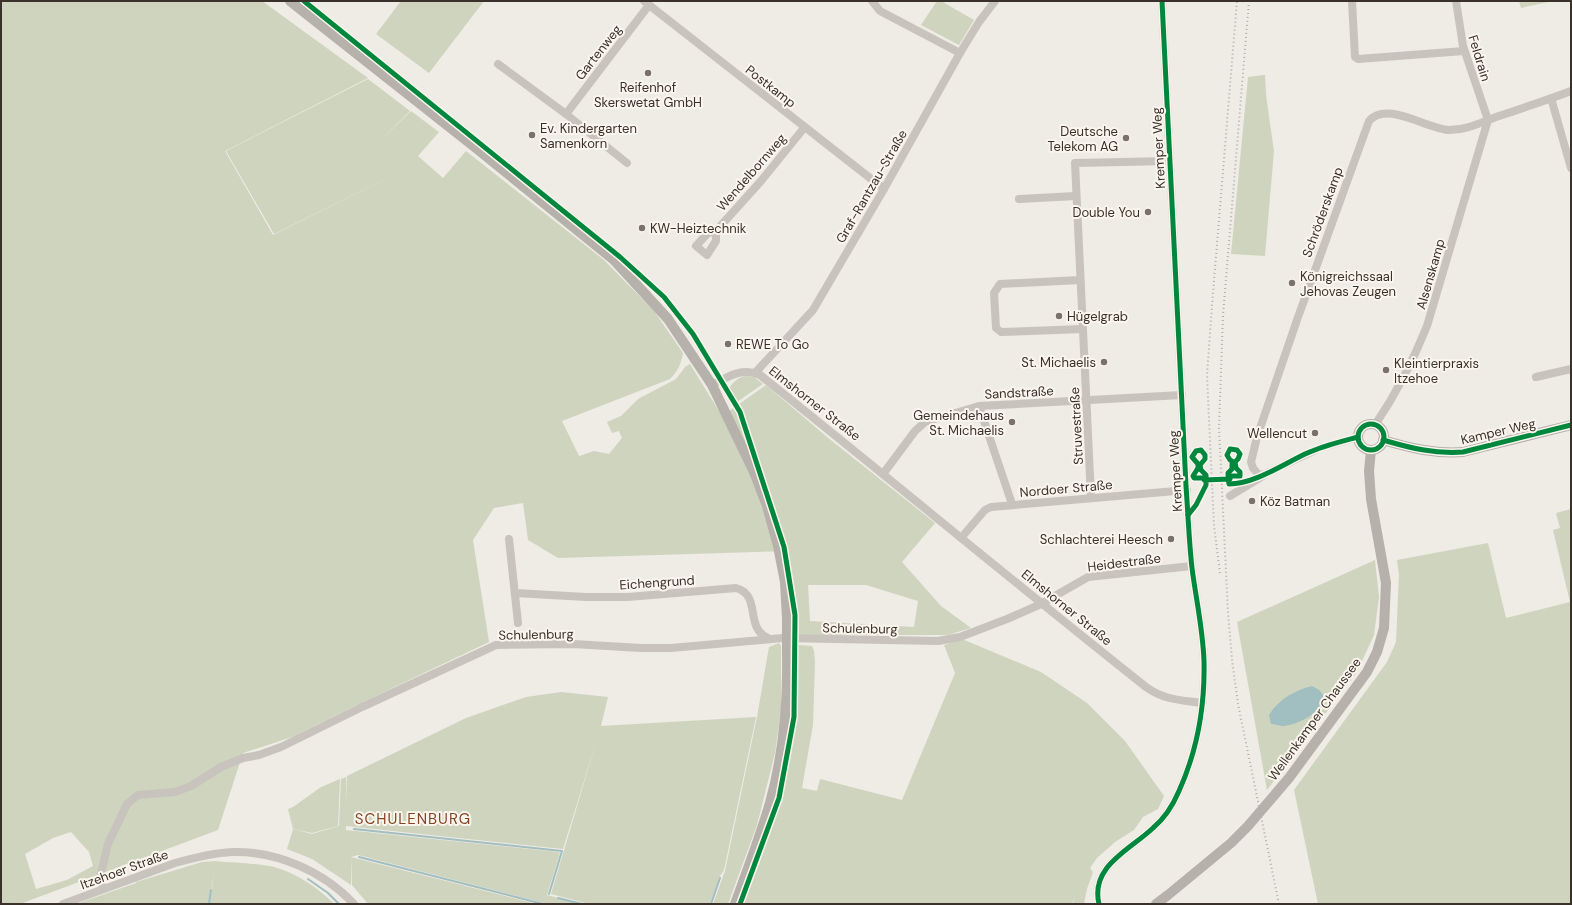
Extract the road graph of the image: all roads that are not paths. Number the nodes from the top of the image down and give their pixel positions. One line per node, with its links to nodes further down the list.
1 (290, 1): 28 (main road)
2 (872, 1): 9 (street)
3 (995, 1): 9 (street, Graf-Rantzau-Straße)
4 (1162, 1): 16 (street, Kremper Weg)
5 (1352, 1): 8 (street)
6 (1456, 1): 8 (street, Feldrain)
7 (650, 4): 13 (street, Gartenweg); 15 (street, Postkamp)
8 (1464, 51): 14 (street, Feldrain)
9 (960, 53): 19 (street, Graf-Rantzau-Straße)
10 (498, 64): 13 (street)
11 (1571, 91): 12 (street)
12 (1551, 98): 14 (street); 18 (street)
13 (566, 114): 17 (street)
14 (1488, 120): 33 (street, Alsenskamp); 38 (street, Schröderskamp)
15 (804, 128): 19 (street, Postkamp); 22 (street, Wendelbornweg)
16 (1169, 161): 20 (street, Struvestraße); 29 (street, Kremper Weg)
17 (626, 163)
18 (1571, 168)
19 (884, 189): 26 (street, Graf-Rantzau-Straße)
20 (1076, 196): 21 (street); 23 (street, Struvestraße)
21 (1019, 199)
22 (716, 231)
23 (1080, 280): 24 (street, Struvestraße); 24 (street)
24 (1083, 329): 30 (street, Struvestraße)
25 (1571, 369): 27 (street)
26 (755, 373): 28 (street, Elmshorner Straße); 37 (street, Elmshorner Straße)
27 (1536, 378)
28 (712, 385): 54 (main road, bridge)
29 (1182, 395): 30 (street, Sandstraße); 39 (street, Kremper Weg)
30 (1086, 400): 31 (street, Sandstraße); 41 (street, Struvestraße)
31 (979, 406): 37 (street, Sandstraße); 42 (street)
32 (1571, 425): 35 (main road, Kamper Weg)
33 (1375, 426): 34 (main road); 35 (main road)
34 (1358, 437): 36 (main road); 38 (street)
35 (1383, 440): 36 (main road)
36 (1371, 450): 56 (main road, Wellenkamper Chaussee)
37 (883, 474): 43 (street, Elmshorner Straße)
38 (1263, 474): 40 (street)
39 (1187, 490): 41 (street, Nordoer Straße); 45 (street, Kremper Weg)
40 (1230, 496)
41 (1091, 497): 42 (street, Nordoer Straße)
42 (1012, 504): 43 (street, Nordoer Straße)
43 (961, 538): 47 (street, Elmshorner Straße)
44 (509, 539): 46 (street)
45 (1192, 566): 47 (street, Heidestraße); 50 (street, Kremper Weg)
46 (515, 593): 48 (street); 49 (street, Eichengrund)
47 (1041, 604): 49 (street, Schulenburg); 50 (street, Elmshorner Straße)
48 (518, 623)
49 (768, 638): 51 (street, Schulenburg)
50 (1202, 703): 55 (street, Kremper Weg)
51 (103, 889): 52 (street, Itzehoer Straße); 53 (street, Itzehoer Straße)
52 (63, 904)
53 (354, 904)
54 (735, 904)
55 (1099, 904)
56 (1156, 904)

